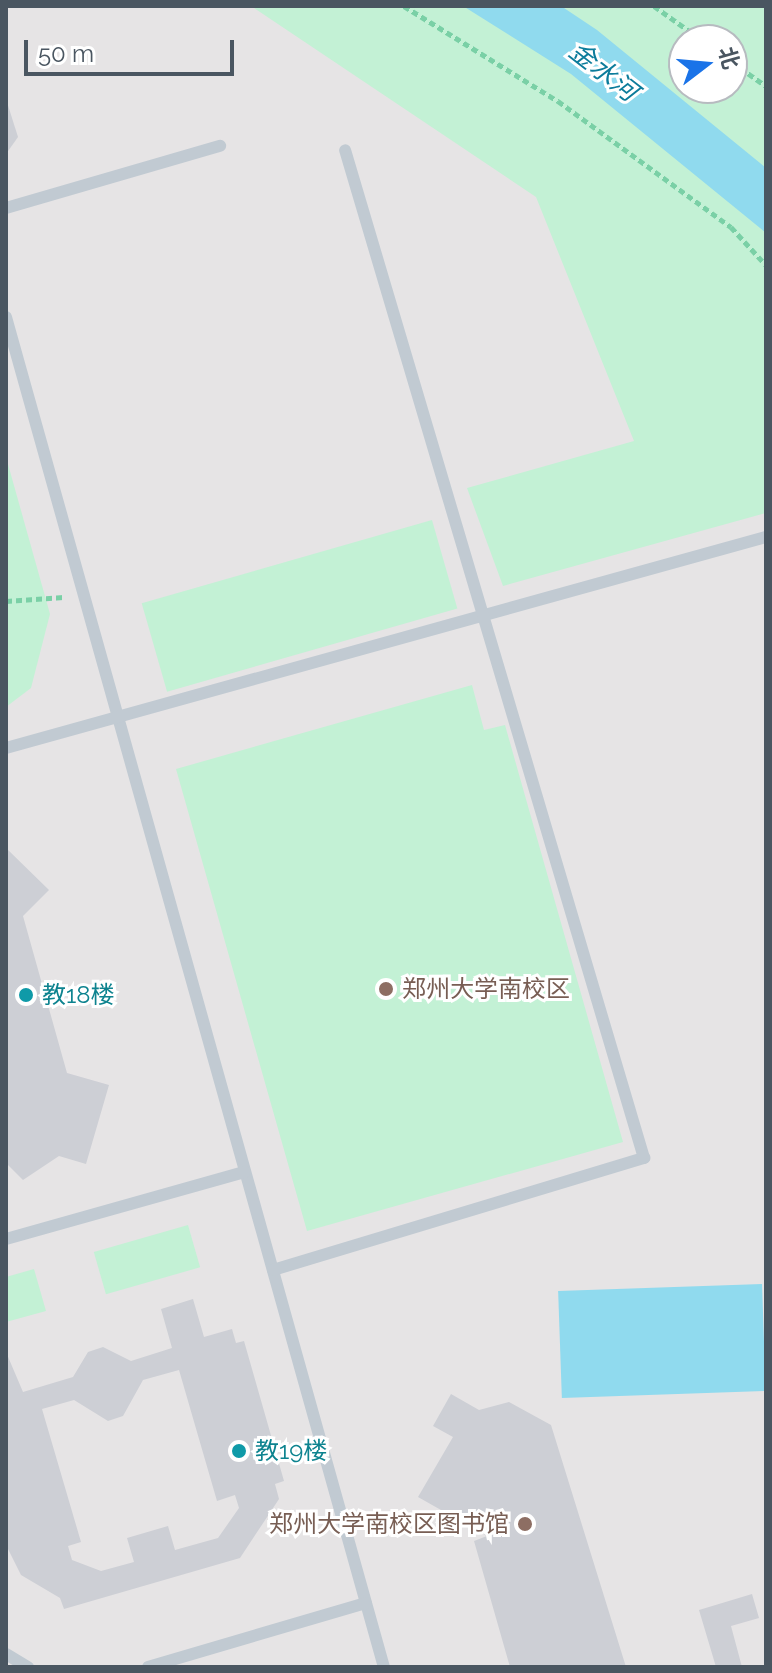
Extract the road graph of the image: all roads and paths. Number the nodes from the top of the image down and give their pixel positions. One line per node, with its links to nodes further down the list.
1 (404, 6): 9 (path)
2 (654, 6): 3 (path)
3 (679, 24)
4 (748, 73): 5 (path)
5 (766, 86)
6 (220, 146): 8 (lane)
7 (345, 150): 14 (lane)
8 (6, 208)
9 (766, 265)
10 (6, 317): 12 (lane)
11 (766, 537): 14 (lane)
12 (83, 592): 13 (path); 15 (lane)
13 (6, 601)
14 (486, 615): 15 (lane); 19 (lane)
15 (118, 717): 16 (lane); 17 (lane)
16 (6, 748)
17 (245, 1172): 18 (lane); 19 (lane)
18 (6, 1239)
19 (273, 1270): 20 (lane)
20 (366, 1603): 23 (lane); 24 (lane)
21 (6, 1654): 22 (lane)
22 (28, 1667)
23 (148, 1667)
24 (384, 1667)

